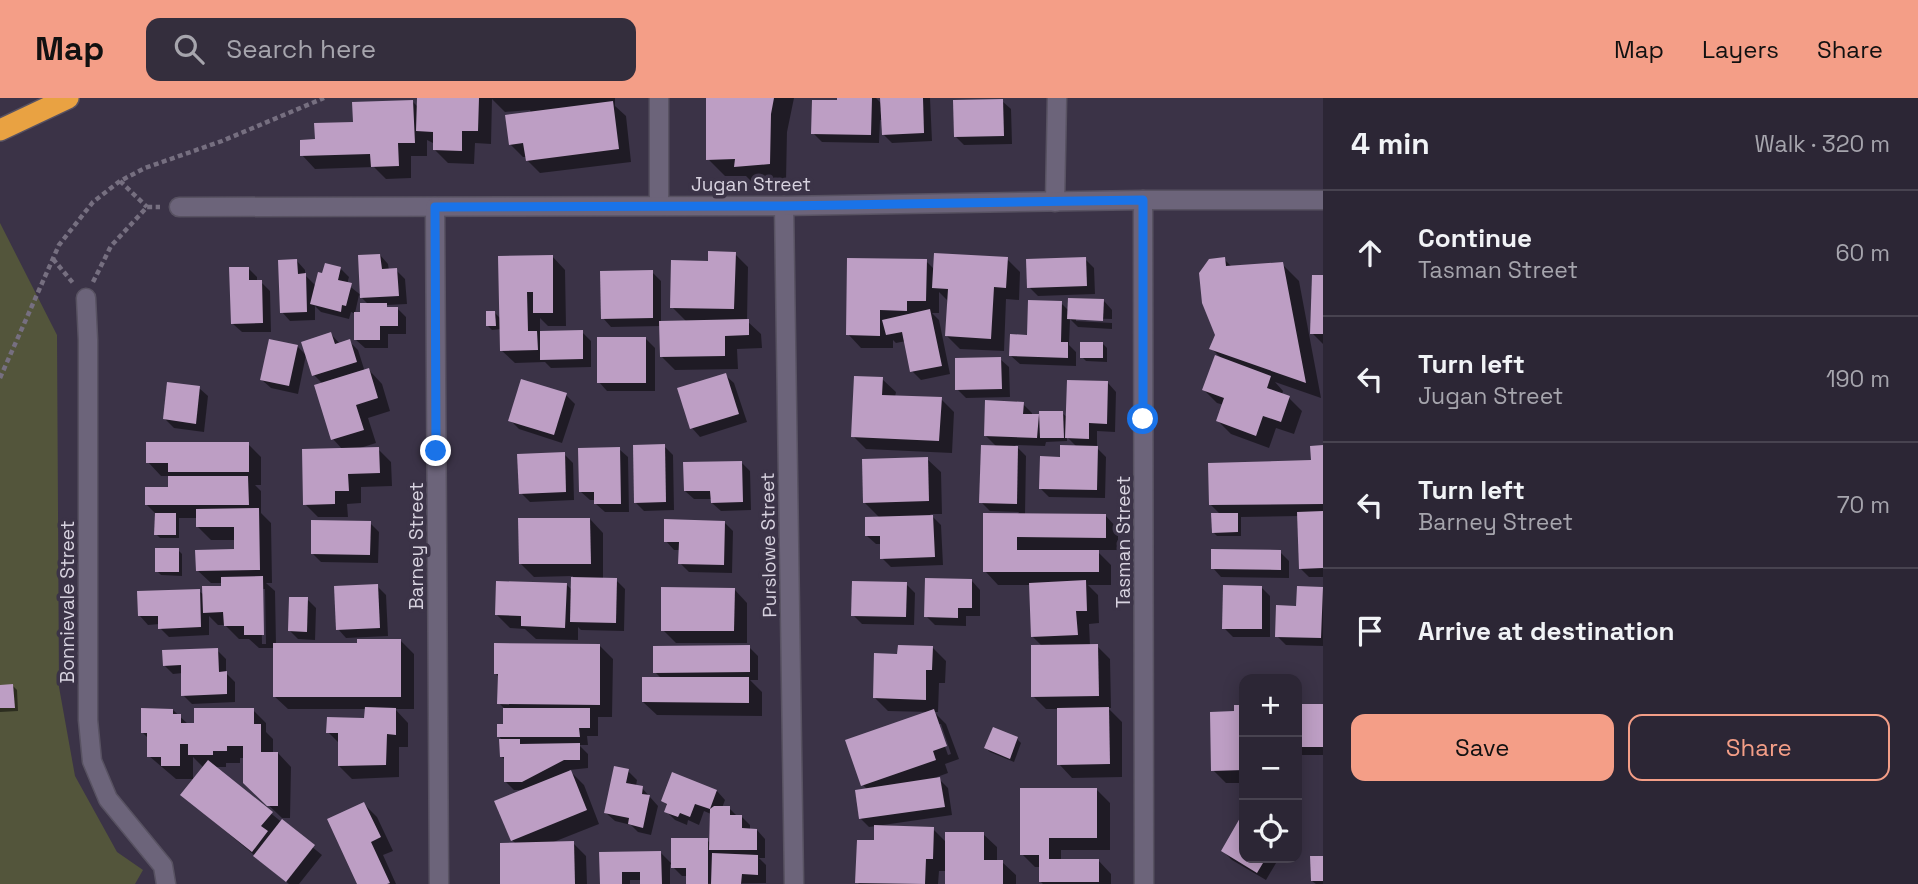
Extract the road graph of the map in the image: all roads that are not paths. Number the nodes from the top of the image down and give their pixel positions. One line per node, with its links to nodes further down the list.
1 (68, 98): 4 (highway)
2 (659, 98): 8 (street)
3 (1057, 98): 7 (street)
4 (0, 130)
5 (1143, 200): 6 (street, Jugan Street); 7 (street, Jugan Street); 16 (street, Tasman Street)
6 (1323, 200)
7 (1055, 202): 9 (street, Jugan Street)
8 (659, 205): 9 (street, Jugan Street); 10 (street, Jugan Street)
9 (784, 206): 15 (street, Purslowe Street)
10 (435, 207): 11 (street, Jugan Street); 14 (street, Barney Street)
11 (179, 208)
12 (86, 298): 13 (street, Bonnievale Street)
13 (166, 884)
14 (439, 884)
15 (794, 884)
16 (1144, 884)

